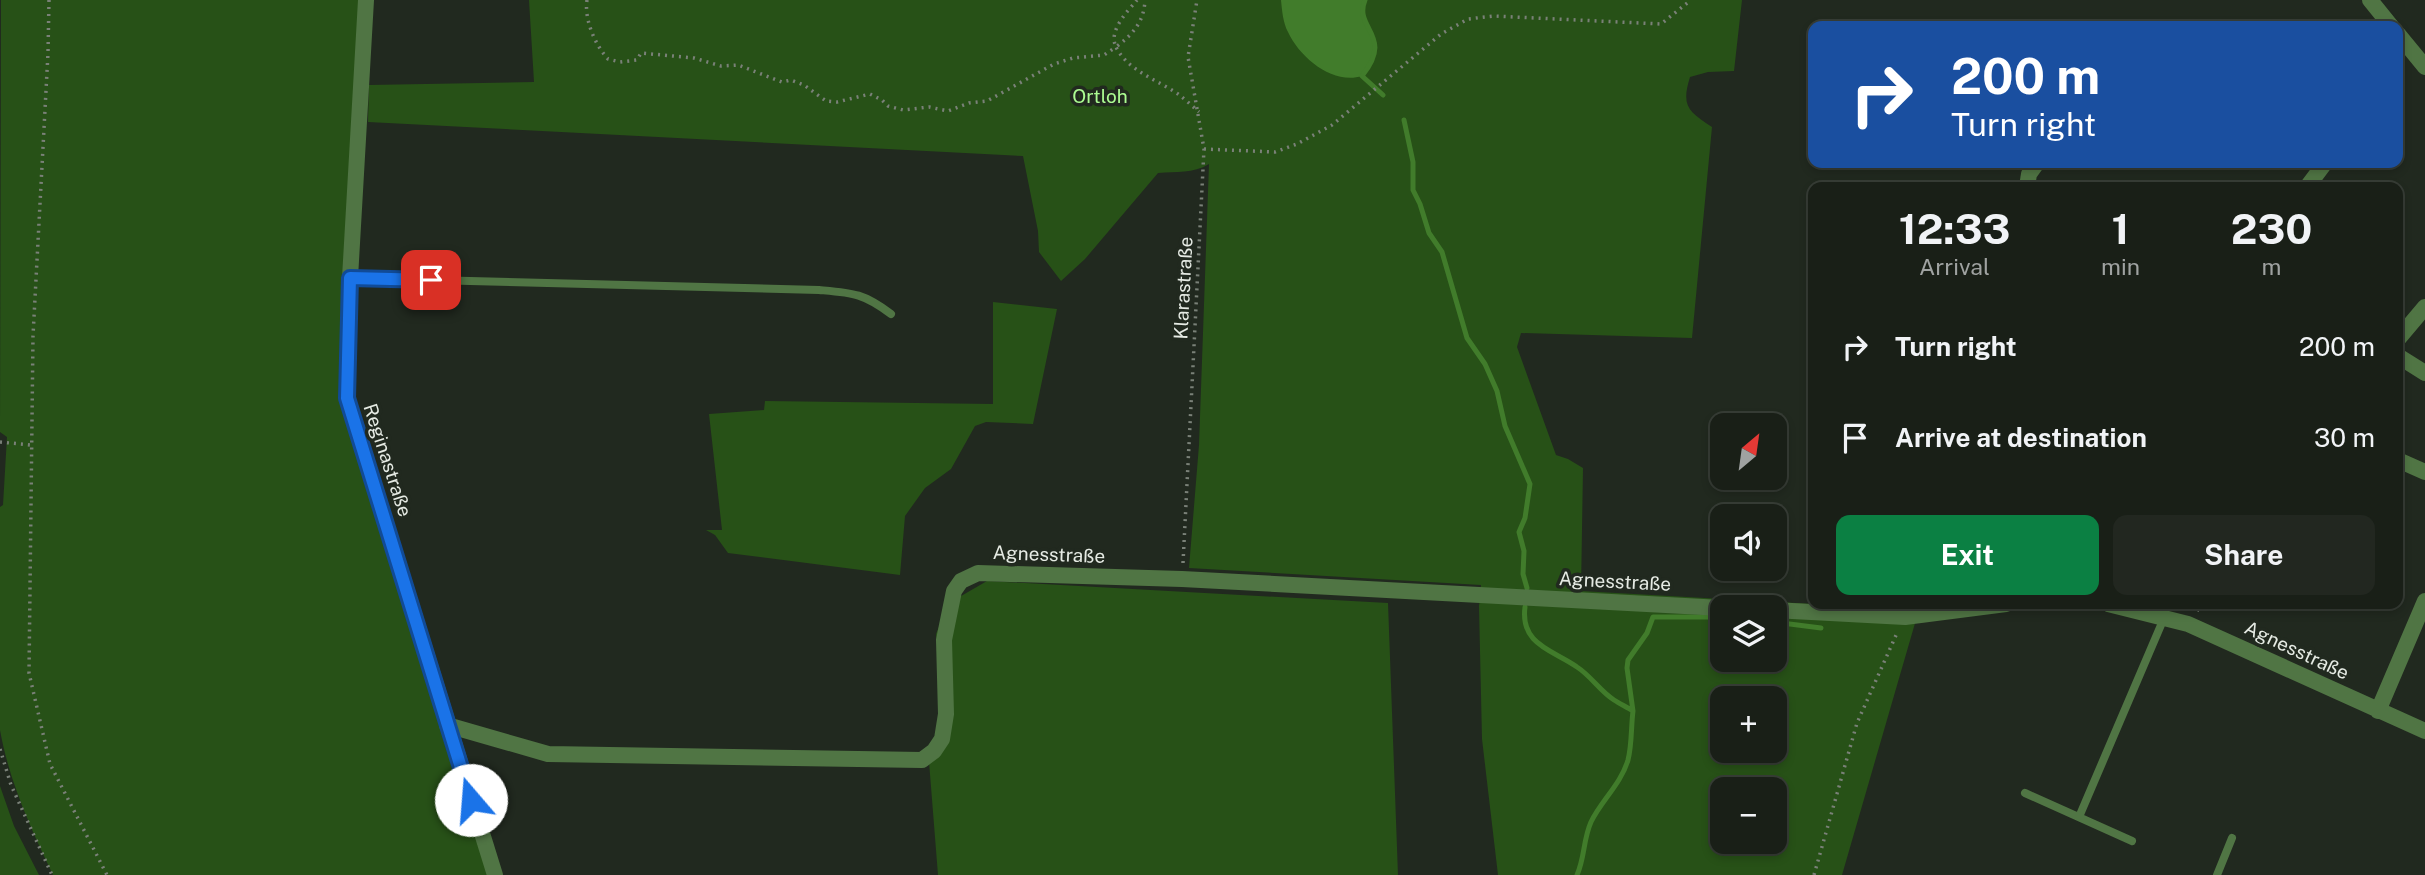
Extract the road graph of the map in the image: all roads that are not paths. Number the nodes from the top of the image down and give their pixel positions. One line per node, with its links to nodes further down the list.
1 (366, 0): 6 (street, Reginastraße)
2 (2370, 0): 3 (street)
3 (2387, 21)
4 (2403, 40): 5 (street)
5 (2425, 66)
6 (350, 278): 8 (lane); 21 (street, Reginastraße)
7 (2425, 307): 9 (street)
8 (891, 314)
9 (2403, 333)
10 (2403, 359): 11 (street)
11 (2425, 373)
12 (2403, 462): 13 (street)
13 (2425, 472)
14 (2425, 601): 20 (street)
15 (1710, 607): 21 (street, Agnesstraße)
16 (1967, 609): 18 (street)
17 (2128, 609): 19 (street, Agnesstraße)
18 (1787, 611)
19 (2164, 618): 20 (street, Agnesstraße); 24 (lane)
20 (2378, 710): 22 (street, Agnesstraße)
21 (447, 725): 27 (street, Reginastraße)
22 (2425, 731)
23 (2025, 793): 24 (lane)
24 (2079, 817): 26 (lane)
25 (2232, 838): 28 (lane)
26 (2132, 841)
27 (495, 875)
28 (2217, 875)

